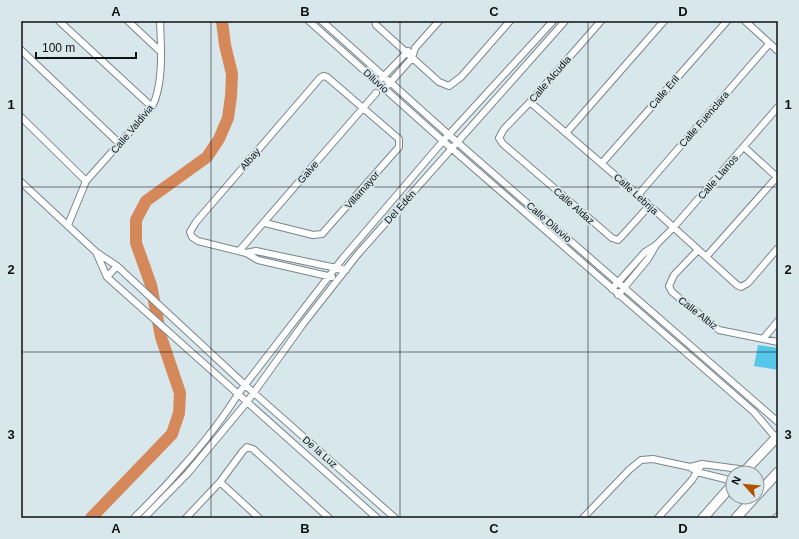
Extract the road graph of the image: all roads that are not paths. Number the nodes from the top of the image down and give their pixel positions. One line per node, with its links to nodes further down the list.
1 (59, 21): 29 (street)
2 (128, 21): 19 (street)
3 (160, 21): 19 (street, Calle Valdivia)
4 (310, 21): 23 (street, Diluvio)
5 (322, 21): 22 (street, Calle Diluvio)
6 (439, 21): 16 (street)
7 (510, 21): 21 (street)
8 (553, 21): 33 (street, Del Edén)
9 (565, 21): 36 (street, Del Edén)
10 (601, 21): 27 (street, Calle Alcudia)
11 (664, 21): 32 (street)
12 (727, 21): 40 (street, Calle Eril)
13 (745, 21): 15 (street)
14 (376, 23): 20 (street)
15 (770, 44): 18 (street); 44 (street, Calle Fuenclara)
16 (415, 48): 20 (street); 21 (street)
17 (21, 50): 37 (street)
18 (778, 51)
19 (161, 52): 29 (street, Calle Valdivia)
20 (406, 52): 21 (street); 22 (street)
21 (412, 58): 24 (street)
22 (384, 76): 23 (street); 24 (street, Calle Diluvio)
23 (378, 82): 25 (street, Diluvio)
24 (390, 82): 25 (street); 33 (street, Calle Diluvio)
25 (385, 88): 35 (street, Diluvio)
26 (376, 93): 28 (street, Galve)
27 (530, 102): 32 (street, Calle Lebrija); 34 (street, Calle Alcudia)
28 (361, 106): 46 (street, Galve); 46 (street, Villamayor); 52 (street, Albay)
29 (152, 107): 37 (street, Calle Valdivia)
30 (777, 110): 38 (street, Calle Llanos)
31 (21, 117): 42 (street)
32 (566, 133): 40 (street, Calle Lebrija)
33 (449, 135): 35 (street, Del Edén); 36 (street, Calle Diluvio)
34 (499, 138): 45 (street, Calle Aldaz)
35 (443, 141): 39 (street, Diluvio); 57 (street, Del Edén)
36 (458, 142): 39 (street, Del Edén); 62 (street, Calle Diluvio)
37 (120, 144): 42 (street, Calle Valdivia)
38 (744, 147): 41 (street); 48 (street, Calle Llanos)
39 (452, 148): 58 (street, Del Edén); 64 (street, Diluvio)
40 (602, 163): 44 (street, Calle Lebrija)
41 (778, 178): 55 (street)
42 (86, 181): 47 (street, Calle Valdivia)
43 (21, 182): 47 (street)
44 (638, 195): 45 (street, Calle Lebrija)
45 (648, 206): 48 (street, Calle Lebrija)
46 (264, 223): 52 (street, Galve)
47 (68, 225): 53 (street)
48 (673, 228): 49 (street, Calle Llanos); 51 (street, Calle Lebrija)
49 (656, 245): 62 (street); 63 (street)
50 (778, 248): 55 (street, Calle Lebrija)
51 (698, 250): 55 (street, Calle Lebrija); 67 (street, Calle Albiz)
52 (239, 251): 54 (street, Albay)
53 (96, 252): 56 (street, De la Luz); 60 (street)
54 (246, 252): 57 (street, Albay); 59 (street, Albay)
55 (706, 257)
56 (117, 266): 60 (street); 69 (street, De la Luz)
57 (336, 268): 58 (street, Albay); 59 (street, Del Edén)
58 (346, 270): 61 (street, Del Edén)
59 (329, 276): 61 (street, Albay); 69 (street, Del Edén)
60 (107, 277): 71 (street, De la Luz)
61 (338, 278): 70 (street, Del Edén)
62 (618, 282): 63 (street, Calle Diluvio); 64 (street)
63 (625, 288): 65 (street); 73 (street, Calle Diluvio)
64 (612, 289): 65 (street, Diluvio)
65 (618, 295): 74 (street, Diluvio)
66 (778, 321): 67 (street)
67 (763, 339): 68 (street, Calle Albiz)
68 (778, 342)
69 (245, 385): 70 (street, De la Luz); 71 (street, Del Edén)
70 (254, 393): 72 (street, Del Edén); 92 (street, De la Luz)
71 (238, 394): 72 (street, De la Luz); 87 (street, Del Edén)
72 (247, 402): 88 (street, Del Edén); 91 (street, De la Luz)
73 (778, 422)
74 (777, 437): 76 (street)
75 (702, 464): 77 (street); 78 (street); 79 (street)
76 (750, 465)
77 (690, 467): 79 (street); 93 (street)
78 (725, 468)
79 (697, 472): 81 (street); 94 (street)
80 (778, 472): 83 (street)
81 (725, 479)
82 (220, 482): 86 (street); 89 (street); 90 (street)
83 (765, 486)
84 (725, 493): 95 (street)
85 (748, 505): 96 (street)
86 (188, 517)
87 (134, 518)
88 (144, 518)
89 (259, 518)
90 (329, 518)
91 (377, 518)
92 (395, 518)
93 (583, 518)
94 (658, 518)
95 (703, 518)
96 (736, 518)

